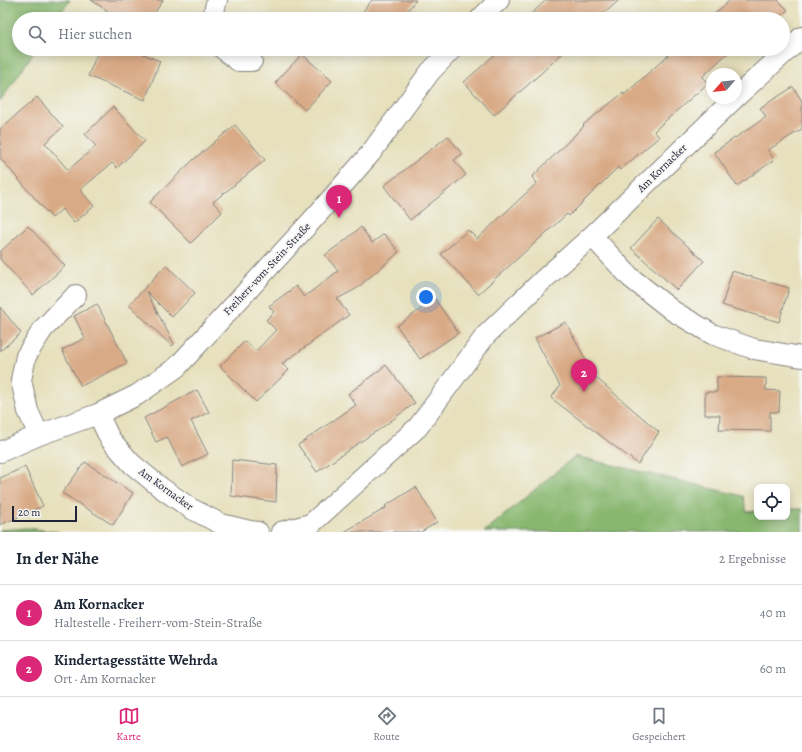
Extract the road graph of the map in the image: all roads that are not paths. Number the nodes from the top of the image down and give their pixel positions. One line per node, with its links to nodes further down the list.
1 (217, 0): 3 (street)
2 (499, 0): 4 (street)
3 (214, 12)
4 (487, 12)
5 (802, 37): 6 (street, Am Kornacker)
6 (790, 48)
7 (232, 56): 10 (street)
8 (445, 56): 16 (street, Freiherr-vom-Stein-Straße)
9 (781, 56): 11 (street, Am Kornacker)
10 (252, 61)
11 (742, 92)
12 (730, 104): 13 (street, Am Kornacker)
13 (592, 236): 15 (street); 20 (street, Am Kornacker)
14 (76, 295): 17 (street)
15 (802, 357)
16 (98, 414): 17 (street, Freiherr-vom-Stein-Straße); 19 (street, Am Kornacker)
17 (39, 435): 18 (street, Freiherr-vom-Stein-Straße)
18 (0, 452)
19 (258, 532)
20 (281, 532)

